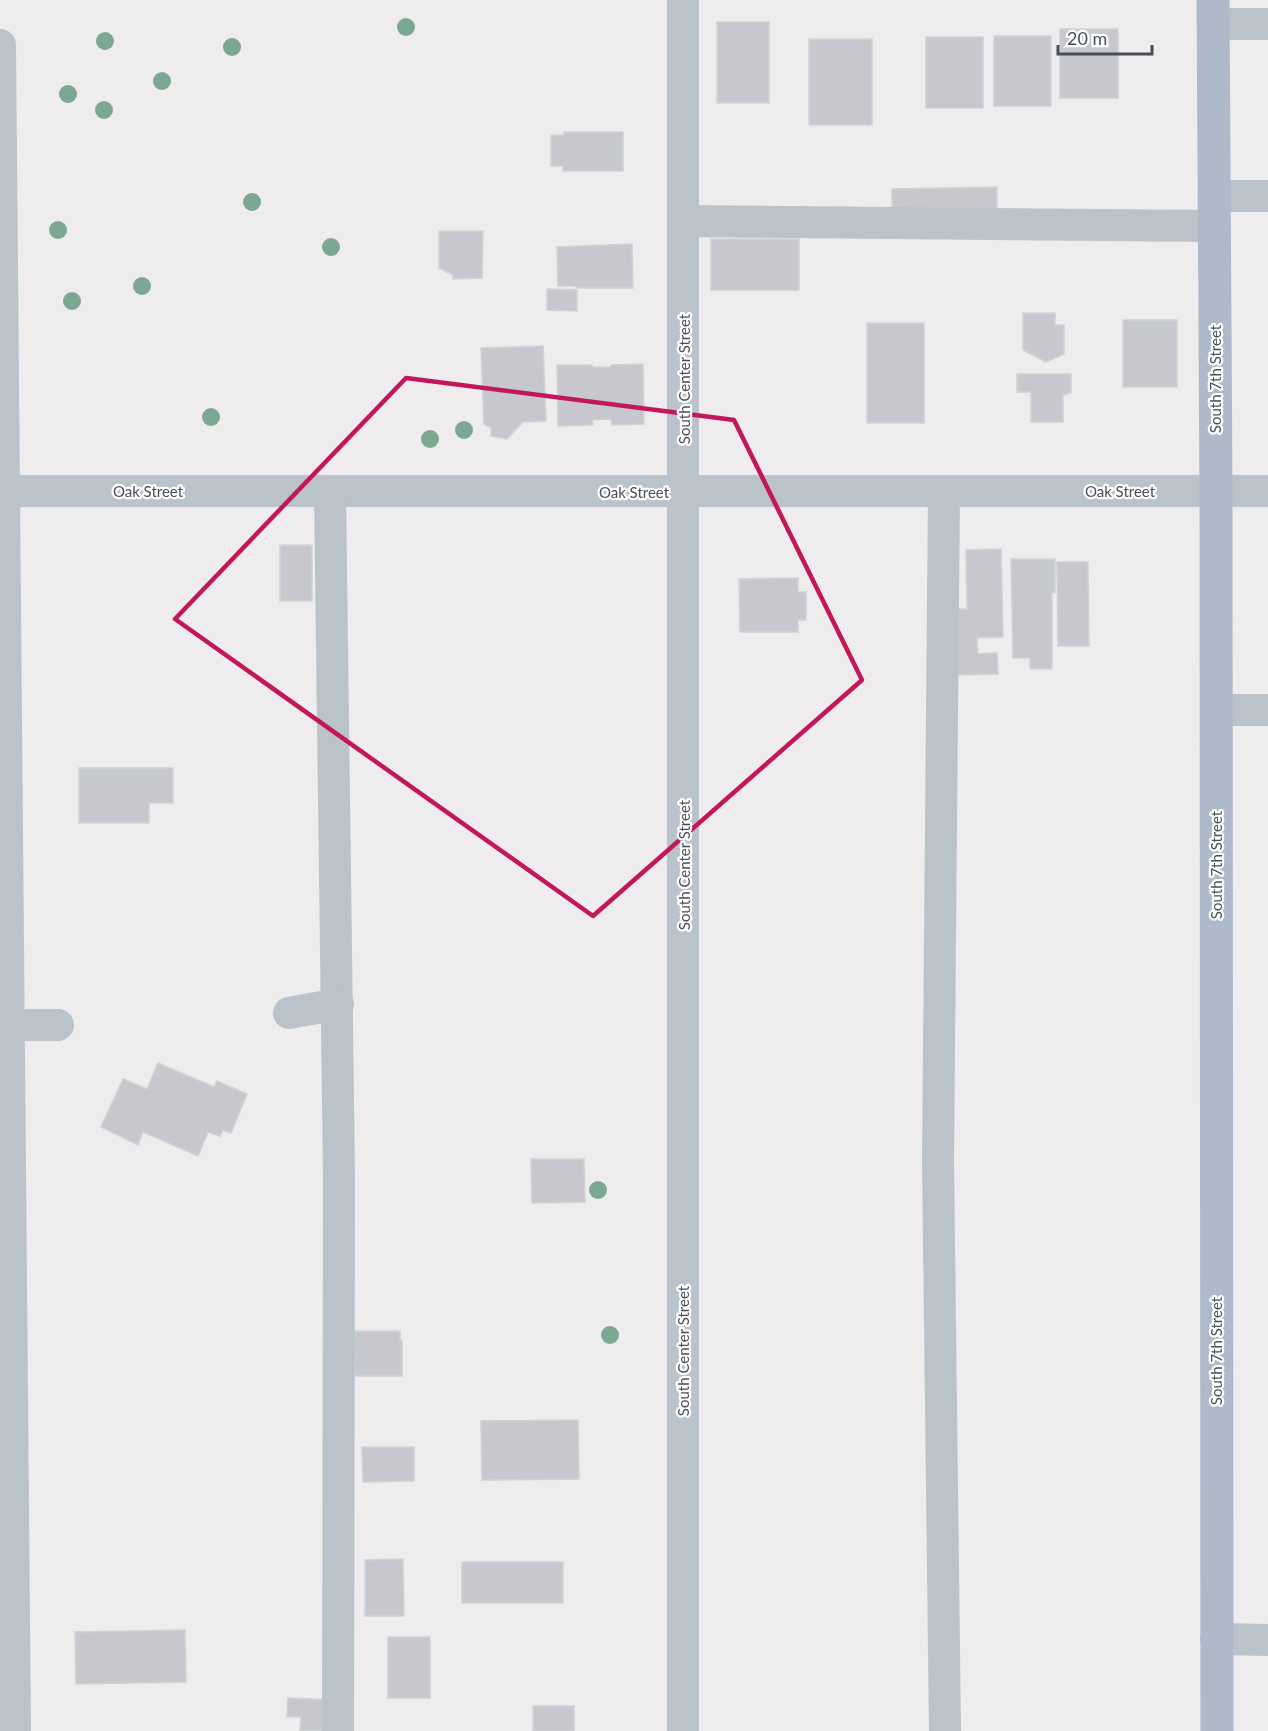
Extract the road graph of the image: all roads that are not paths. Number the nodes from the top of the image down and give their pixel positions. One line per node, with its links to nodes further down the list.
1 (683, 0): 7 (street, South Center Street)
2 (1213, 12): 3 (street); 6 (main road, South 7th Street)
3 (1268, 24)
4 (0, 45): 8 (street)
5 (1268, 196): 6 (street)
6 (1214, 211): 7 (street); 9 (main road, South 7th Street)
7 (683, 221): 12 (street, South Center Street)
8 (2, 491): 11 (street, Oak Street); 18 (street)
9 (1216, 491): 10 (street, Oak Street); 13 (street, Oak Street); 14 (main road, South 7th Street)
10 (1268, 491)
11 (330, 492): 12 (street, Oak Street); 16 (street)
12 (684, 492): 13 (street, Oak Street); 25 (street, South Center Street)
13 (944, 492): 26 (street)
14 (1216, 710): 15 (street); 21 (main road, South 7th Street)
15 (1268, 710)
16 (338, 1004): 17 (street); 24 (street)
17 (289, 1013)
18 (8, 1025): 19 (street); 20 (street)
19 (58, 1025)
20 (6, 1423): 23 (street)
21 (1216, 1639): 22 (street); 27 (main road, South 7th Street)
22 (1268, 1640)
23 (15, 1731)
24 (338, 1731)
25 (683, 1731)
26 (945, 1731)
27 (1217, 1731)

